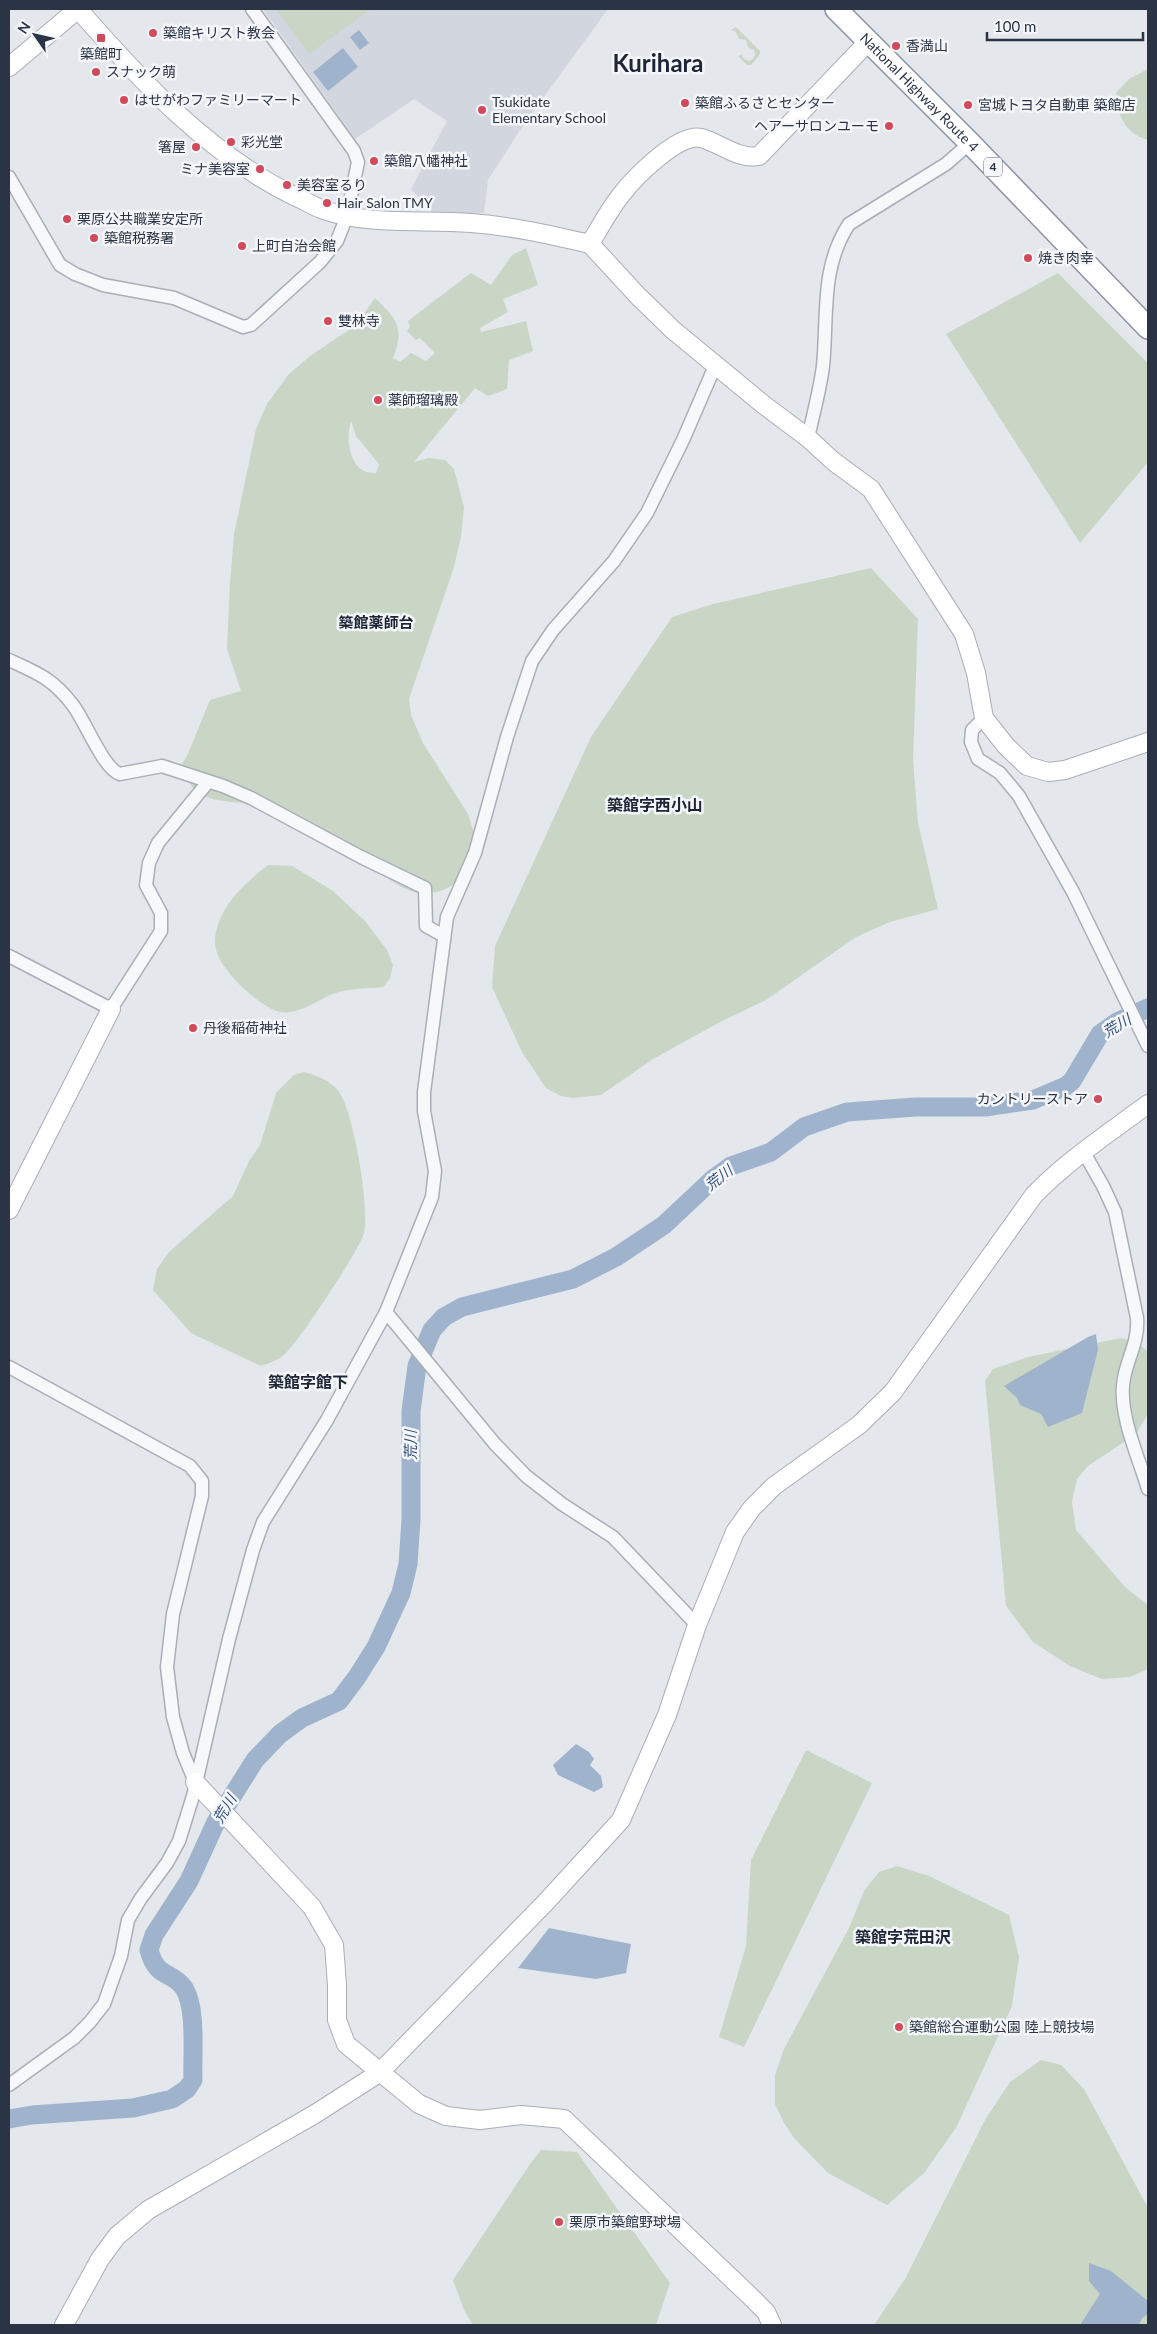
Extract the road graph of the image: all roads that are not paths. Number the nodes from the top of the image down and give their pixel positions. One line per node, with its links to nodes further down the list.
1 (78, 9): 5 (street); 8 (street)
2 (252, 9): 8 (street)
3 (836, 9): 4 (highway, National Highway Route 4 / 4)
4 (868, 42): 6 (highway, National Highway Route 4 / 4); 9 (street)
5 (9, 67)
6 (970, 143): 10 (highway, National Highway Route 4 / 4); 12 (street)
7 (9, 177): 8 (street)
8 (347, 216): 9 (street)
9 (590, 244): 11 (street)
10 (1148, 328)
11 (715, 366): 12 (street); 17 (street)
12 (808, 438): 14 (street)
13 (9, 660): 16 (street)
14 (984, 718): 15 (street); 20 (street)
15 (1148, 742)
16 (208, 782): 17 (street); 19 (street)
17 (444, 936): 24 (street)
18 (9, 956): 19 (street)
19 (111, 1009): 23 (street)
20 (1148, 1046)
21 (1148, 1104): 22 (street)
22 (1083, 1151): 26 (street); 27 (street)
23 (9, 1210)
24 (386, 1312): 27 (street); 28 (street)
25 (9, 1367): 28 (street)
26 (1148, 1490)
27 (697, 1626): 29 (street)
28 (195, 1782): 29 (street); 30 (street)
29 (379, 2073): 31 (street); 32 (street)
30 (9, 2085)
31 (64, 2325)
32 (772, 2325)

